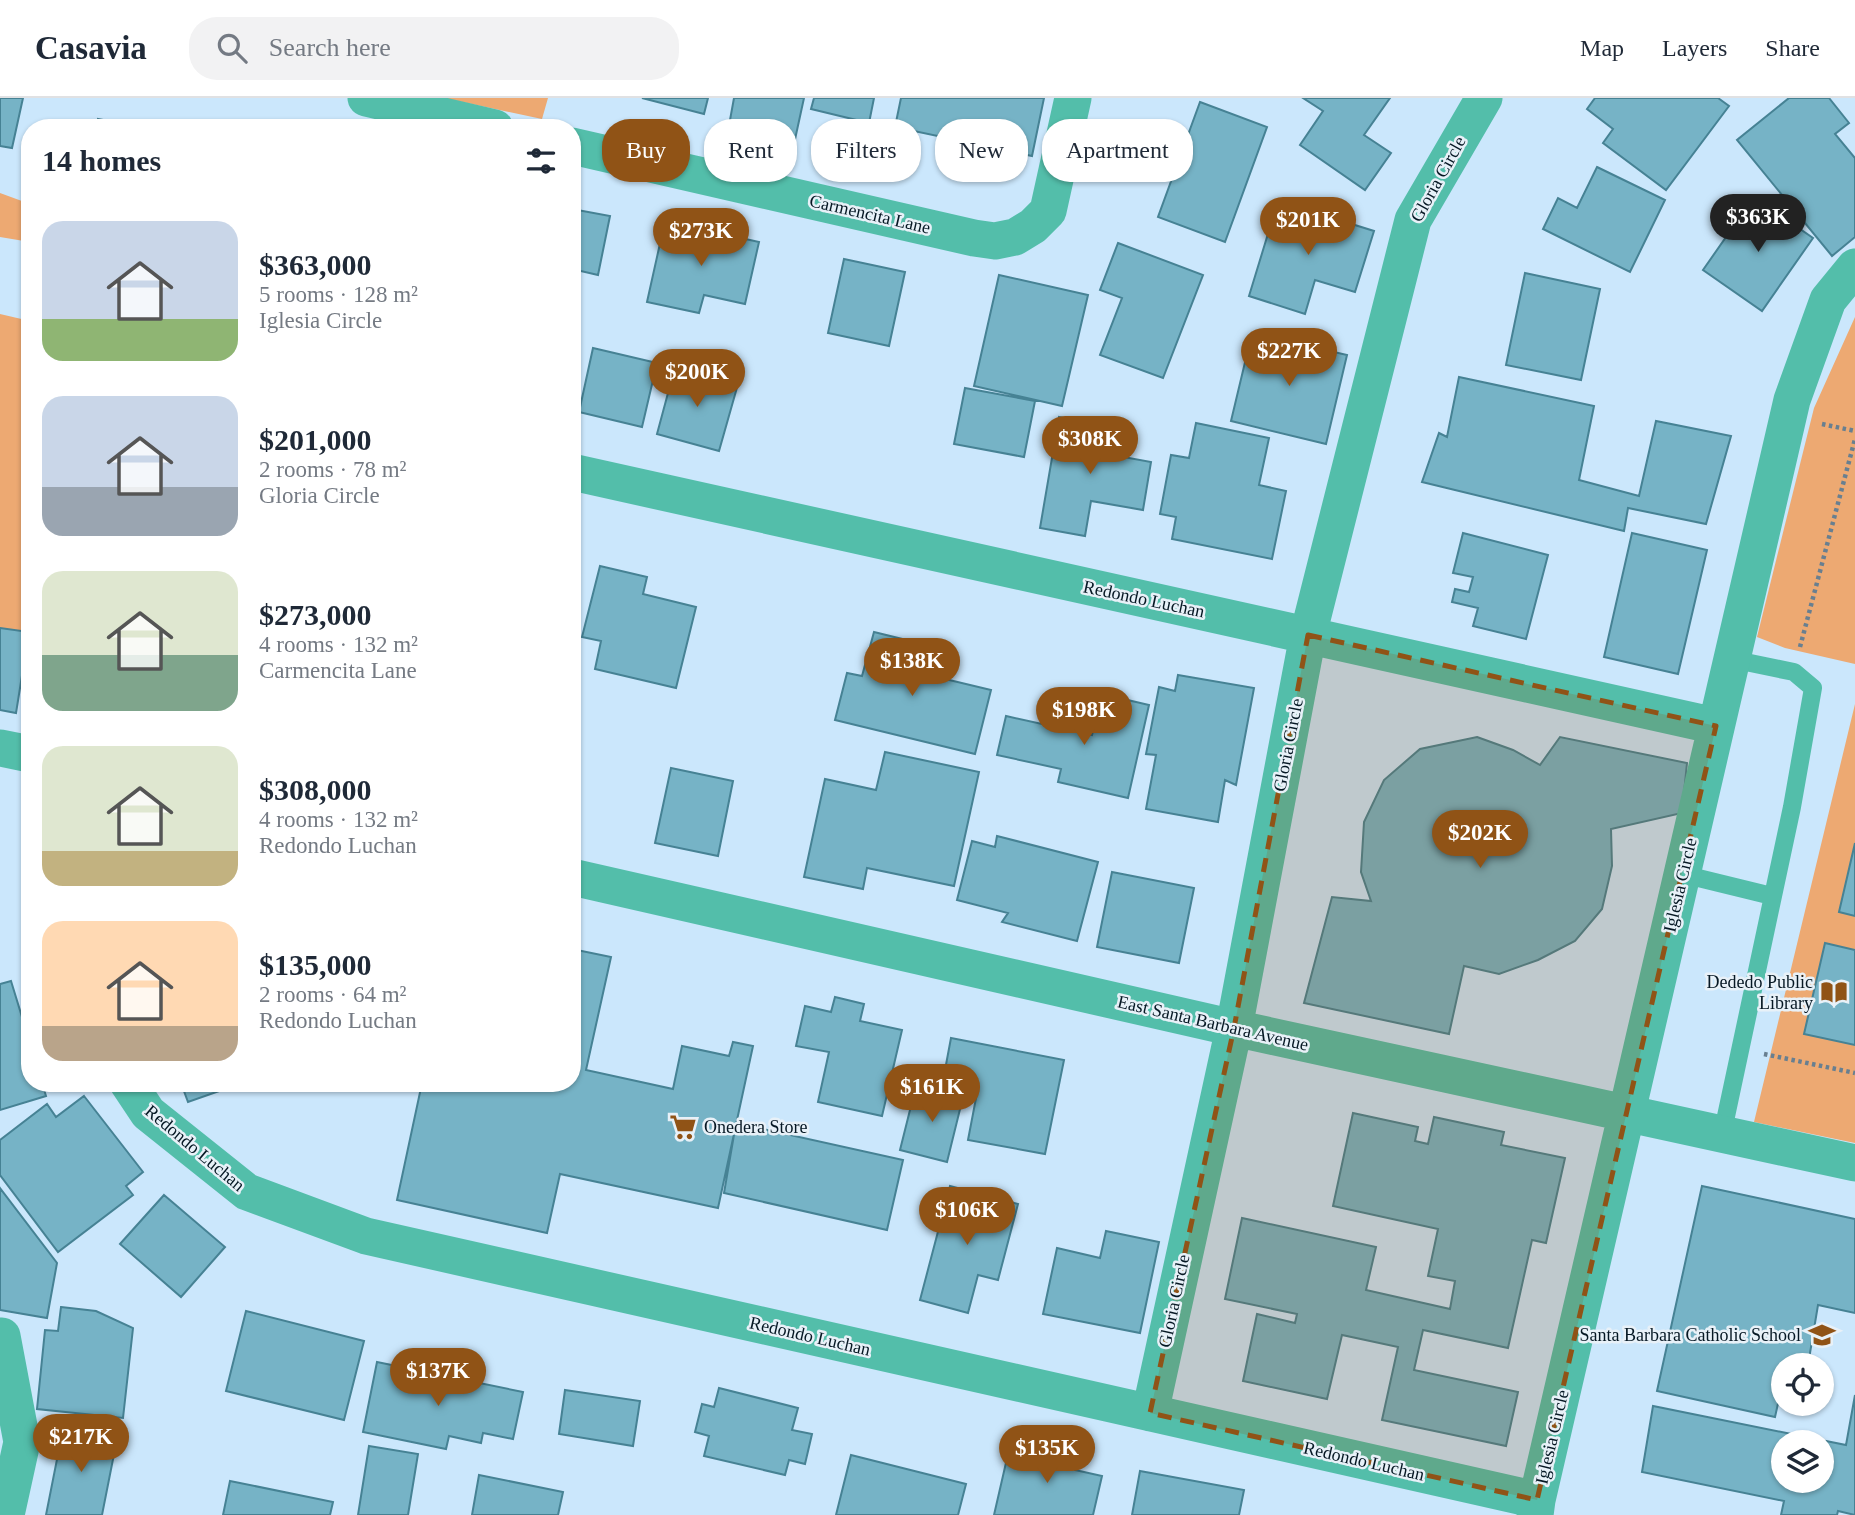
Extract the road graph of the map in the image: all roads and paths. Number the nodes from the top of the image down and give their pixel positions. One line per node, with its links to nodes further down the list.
1 (366, 98): 4 (street)
2 (1073, 98): 5 (street, Carmencita Lane)
3 (1484, 98): 9 (street, Gloria Circle)
4 (456, 119)
5 (581, 148)
6 (1855, 267): 10 (street, Iglesia Circle)
7 (1855, 439): 11 (path)
8 (581, 474): 9 (street, Redondo Luchan)
9 (1308, 635): 12 (street, Redondo Luchan); 18 (street, Gloria Circle)
10 (1731, 659): 11 (lane); 12 (street, Iglesia Circle)
11 (1794, 672): 17 (lane)
12 (1716, 726): 15 (street, Iglesia Circle)
13 (0, 748): 14 (street)
14 (21, 752)
15 (1682, 874): 17 (lane); 22 (street, Iglesia Circle)
16 (581, 879): 18 (street, East Santa Barbara Avenue)
17 (1772, 896): 19 (lane)
18 (1234, 1028): 22 (street, East Santa Barbara Avenue); 26 (street, Gloria Circle)
19 (1739, 1048): 20 (path); 23 (lane)
20 (1855, 1073)
21 (134, 1092): 26 (street, Redondo Luchan)
22 (1628, 1115): 23 (street, East Santa Barbara Avenue); 27 (street, Iglesia Circle)
23 (1722, 1135): 24 (street, East Santa Barbara Avenue)
24 (1855, 1163)
25 (2, 1336): 28 (street)
26 (1150, 1413): 27 (street, Redondo Luchan)
27 (1536, 1508)
28 (6, 1515)

